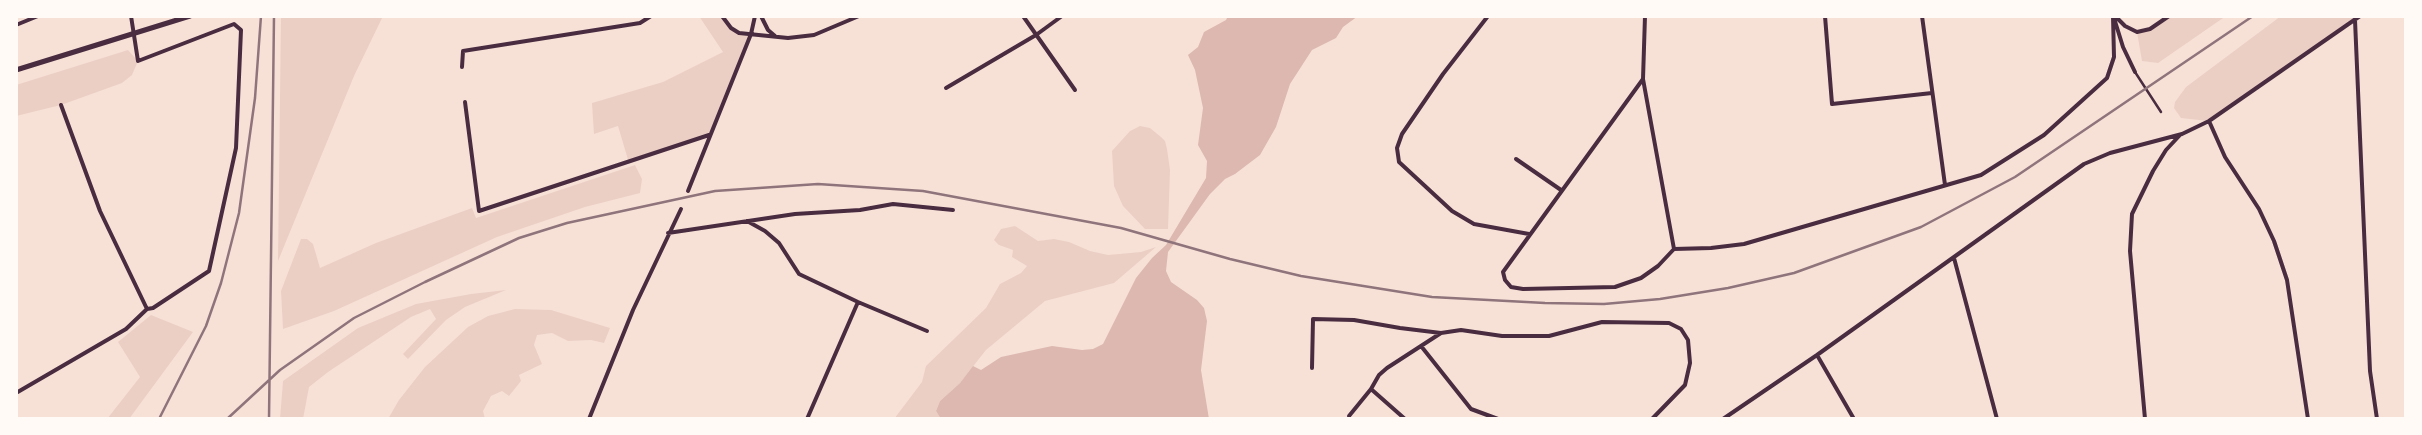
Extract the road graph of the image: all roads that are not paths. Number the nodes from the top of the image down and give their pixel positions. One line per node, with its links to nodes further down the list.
1 (38, 16): 19 (street)
2 (131, 16): 48 (street)
3 (190, 16): 24 (main road)
4 (651, 16): 23 (street)
5 (722, 16): 20 (street)
6 (755, 16): 20 (street)
7 (761, 16): 22 (street)
8 (858, 16): 22 (street)
9 (1023, 16): 21 (street)
10 (1062, 16): 21 (street)
11 (1488, 16): 44 (street)
12 (1645, 16): 26 (street)
13 (1825, 16): 29 (street)
14 (1922, 16): 29 (street)
15 (2114, 16): 16 (street); 25 (street); 37 (street)
16 (2169, 16)
17 (2360, 16): 18 (street)
18 (2355, 20): 33 (street); 67 (street)
19 (16, 25)
20 (752, 34): 22 (street); 35 (street)
21 (1036, 36): 27 (street); 28 (street)
22 (778, 37)
23 (462, 67)
24 (16, 70)
25 (2135, 72): 32 (street)
26 (1643, 79): 38 (street); 45 (street)
27 (946, 88)
28 (1075, 90)
29 (1932, 93): 37 (street)
30 (465, 102): 35 (street)
31 (61, 105): 48 (street)
32 (2160, 112)
33 (2209, 121): 34 (street); 66 (street)
34 (2182, 134): 46 (street); 65 (street)
35 (709, 135): 39 (street)
36 (1516, 160): 38 (street)
37 (1945, 185): 45 (street)
38 (1561, 190): 44 (street)
39 (688, 191)
40 (681, 208): 43 (street)
41 (953, 210): 42 (street)
42 (747, 221): 43 (street); 47 (street)
43 (668, 233): 57 (street)
44 (1529, 234): 45 (street)
45 (1674, 249)
46 (1954, 258): 52 (street); 64 (street)
47 (858, 302): 49 (street); 58 (street)
48 (147, 309): 55 (street)
49 (927, 331)
50 (1441, 333): 51 (street); 53 (street); 61 (street)
51 (1421, 346): 54 (street); 60 (street)
52 (1817, 355): 62 (street); 63 (street)
53 (1312, 368)
54 (1371, 389): 56 (street); 59 (street)
55 (16, 393)
56 (1349, 416)
57 (589, 419)
58 (807, 419)
59 (1405, 419)
60 (1498, 419)
61 (1652, 419)
62 (1723, 419)
63 (1854, 419)
64 (1997, 419)
65 (2145, 419)
66 (2308, 419)
67 (2377, 419)

